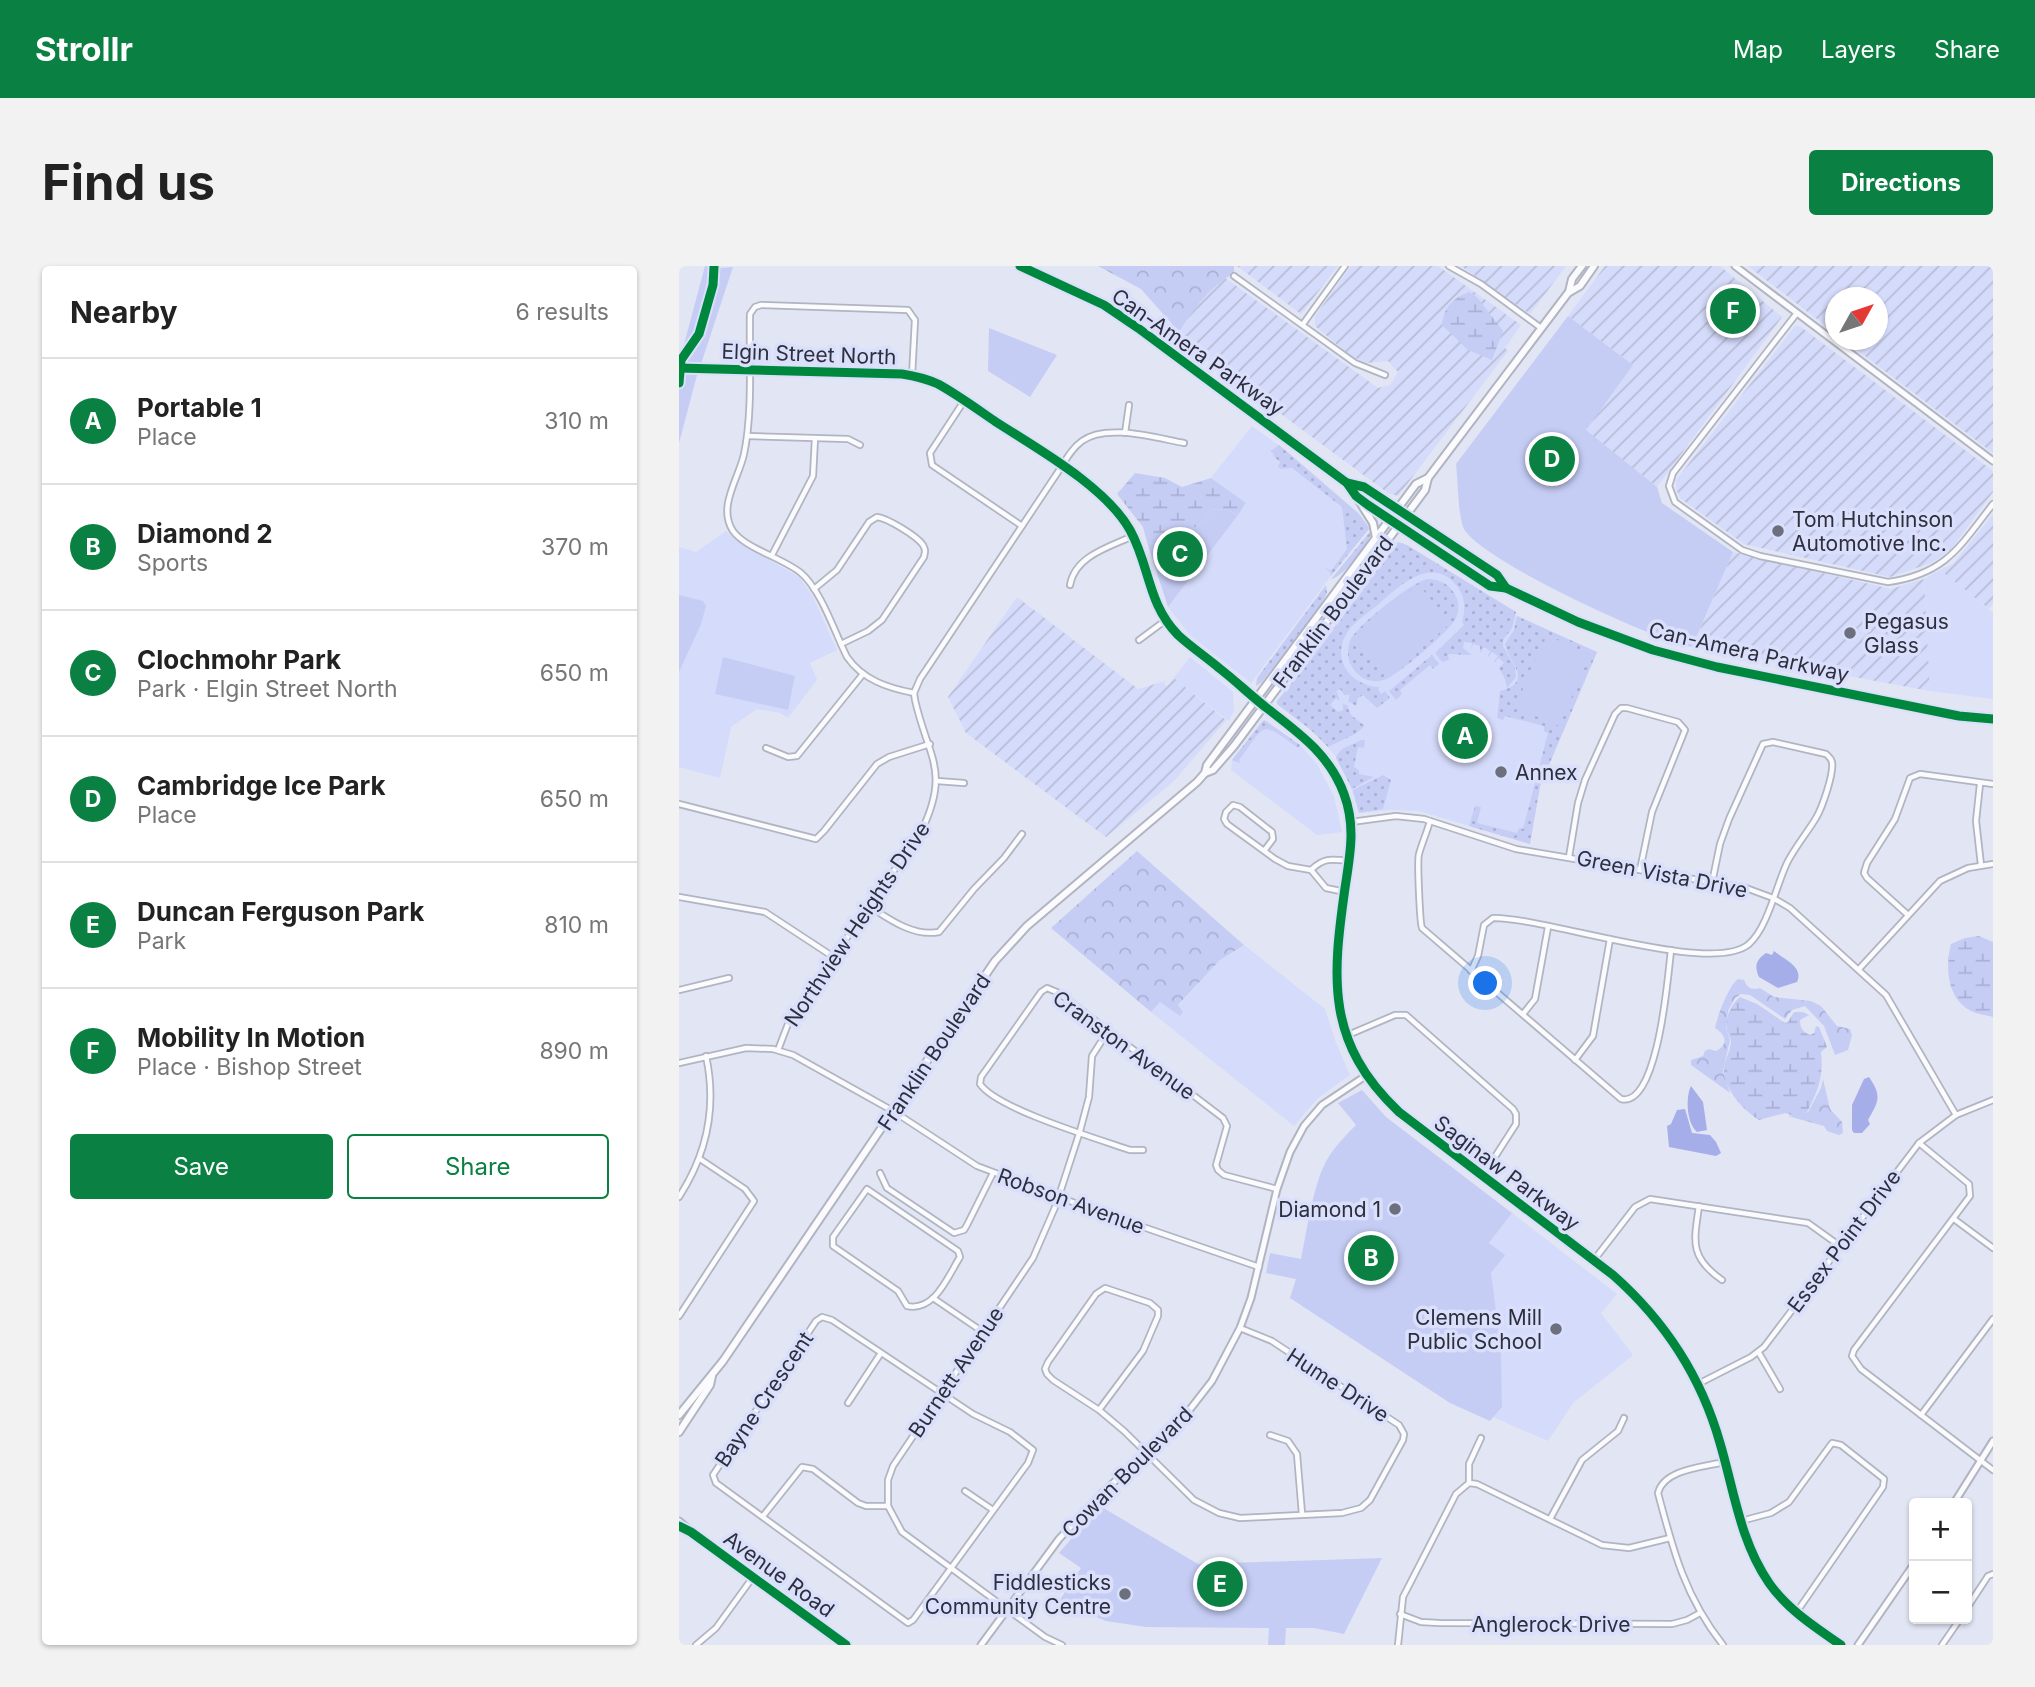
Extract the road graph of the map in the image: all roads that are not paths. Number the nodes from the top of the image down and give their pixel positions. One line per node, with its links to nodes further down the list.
1 (1020, 266): 26 (main road, Can-Amera Parkway)
2 (1345, 266): 10 (street)
3 (1449, 266): 11 (street)
4 (1582, 266): 8 (main road, Franklin Boulevard)
5 (1594, 266): 8 (main road, Franklin Boulevard)
6 (1735, 266): 9 (street)
7 (1234, 276): 10 (street)
8 (1569, 293): 11 (main road, Franklin Boulevard)
9 (1797, 313): 23 (street); 28 (street)
10 (1303, 324): 14 (street)
11 (1541, 328): 25 (main road, Franklin Boulevard)
12 (679, 368): 13 (street, Elgin Street North)
13 (749, 370): 15 (street, Elgin Street North); 15 (street); 19 (street)
14 (1385, 374)
15 (912, 376): 16 (street, Elgin Street North)
16 (964, 401): 24 (street, Elgin Street North); 33 (street)
17 (1129, 405): 18 (street)
18 (1125, 433): 21 (street); 24 (street)
19 (748, 436): 20 (street); 36 (street)
20 (815, 438): 22 (street); 36 (street)
21 (1184, 443)
22 (860, 445)
23 (1993, 461)
24 (1062, 466): 33 (street); 34 (street, Elgin Street North)
25 (1428, 478): 29 (main road, Franklin Boulevard); 30 (main road, Franklin Boulevard)
26 (1347, 483): 27 (main road, Can-Amera Parkway); 29 (main road, Can-Amera Parkway)
27 (1356, 496): 31 (main road, Can-Amera Parkway); 35 (main road)
28 (1993, 504)
29 (1397, 510): 30 (main road, Can-Amera Parkway); 31 (main road, Franklin Boulevard)
30 (1405, 516): 32 (main road, Franklin Boulevard); 38 (main road, Can-Amera Parkway)
31 (1390, 520): 32 (main road, Can-Amera Parkway); 35 (main road, Franklin Boulevard)
32 (1398, 525): 38 (main road, Can-Amera Parkway); 46 (main road, Franklin Boulevard)
33 (1022, 526): 44 (street)
34 (1133, 536): 37 (street); 40 (street, Elgin Street North)
35 (1376, 538): 45 (main road, Franklin Boulevard)
36 (772, 555): 39 (street)
37 (1070, 585)
38 (1506, 588): 47 (main road, Can-Amera Parkway)
39 (814, 589): 42 (street); 42 (street)
40 (1166, 620): 41 (street); 45 (street, Elgin Street North)
41 (1139, 640)
42 (841, 644): 43 (street)
43 (863, 674): 44 (street); 49 (street)
44 (914, 693): 48 (street, Northview Heights Drive)
45 (1256, 699): 46 (street, Saginaw Parkway); 50 (main road, Franklin Boulevard)
46 (1264, 706): 50 (main road, Franklin Boulevard); 57 (street, Saginaw Parkway)
47 (1993, 719)
48 (930, 744): 51 (street, Northview Heights Drive); 55 (street)
49 (766, 748)
50 (1205, 773): 89 (main road, Franklin Boulevard)
51 (937, 781): 52 (street); 70 (street, Northview Heights Drive)
52 (964, 783)
53 (1980, 784): 54 (street); 63 (street); 71 (street)
54 (1993, 784)
55 (679, 804)
56 (1430, 821): 57 (street, Green Vista Drive); 60 (street, Green Vista Drive); 77 (street)
57 (1351, 822): 61 (street, Saginaw Parkway)
58 (1022, 834): 70 (street)
59 (1263, 851): 59 (street); 64 (street)
60 (1569, 857): 65 (street, Green Vista Drive); 65 (street)
61 (1350, 861): 64 (street); 67 (street, Saginaw Parkway)
62 (1993, 864): 63 (street)
63 (1981, 865): 71 (street)
64 (1311, 870): 67 (street)
65 (1640, 870): 66 (street, Green Vista Drive)
66 (1712, 883): 69 (street, Green Vista Drive); 69 (street)
67 (1345, 892): 82 (street, Saginaw Parkway)
68 (679, 897): 75 (street)
69 (1773, 898): 74 (street); 76 (street, Green Vista Drive)
70 (869, 906): 75 (street, Northview Heights Drive)
71 (1908, 915): 76 (street)
72 (1548, 927): 73 (street); 77 (street); 80 (street)
73 (1610, 939): 74 (street); 85 (street)
74 (1671, 950): 85 (street)
75 (832, 956): 83 (street, Northview Heights Drive)
76 (1859, 969): 90 (street, Green Vista Drive)
77 (1471, 971): 80 (street)
78 (729, 978): 79 (street)
79 (679, 990)
80 (1523, 1014): 85 (street)
81 (1108, 1031): 91 (street, Burnett Avenue); 91 (street, Cranston Avenue); 98 (street, Cranston Avenue)
82 (1347, 1035): 87 (street, Saginaw Parkway); 97 (street)
83 (778, 1050): 84 (street); 89 (street, Robson Avenue)
84 (706, 1056): 86 (street); 94 (street)
85 (1575, 1060)
86 (679, 1063)
87 (1367, 1075): 97 (street, Saginaw Parkway); 98 (street, Cowan Boulevard)
88 (1993, 1100): 90 (street, Essex Point Drive)
89 (893, 1111): 96 (street, Robson Avenue); 115 (main road, Franklin Boulevard)
90 (1956, 1115): 92 (street, Essex Point Drive)
91 (1080, 1132): 93 (street); 99 (street, Burnett Avenue)
92 (1919, 1143): 102 (street); 103 (street, Essex Point Drive)
93 (1143, 1150)
94 (700, 1159): 100 (street); 109 (street)
95 (880, 1173): 96 (street)
96 (993, 1173): 99 (street, Robson Avenue)
97 (1482, 1177): 105 (street, Saginaw Parkway)
98 (1277, 1189): 106 (street, Cowan Boulevard)
99 (1059, 1196): 106 (street, Robson Avenue); 112 (street, Burnett Avenue)
100 (679, 1197)
101 (1699, 1206): 103 (street); 105 (street); 107 (street)
102 (1954, 1219): 104 (street); 122 (street)
103 (1840, 1246): 114 (street, Essex Point Drive)
104 (1993, 1248)
105 (1594, 1260): 116 (street, Saginaw Parkway)
106 (1260, 1268): 111 (street, Cowan Boulevard)
107 (1722, 1280)
108 (933, 1298): 108 (street); 112 (street)
109 (679, 1316)
110 (1993, 1319): 122 (street)
111 (1240, 1328): 128 (street, Cowan Boulevard); 137 (street, Hume Drive)
112 (983, 1332): 118 (street, Burnett Avenue)
113 (881, 1353): 118 (street, Bayne Crescent); 119 (street); 138 (street, Bayne Crescent)
114 (1759, 1353): 116 (street, Essex Point Drive); 117 (street)
115 (712, 1375): 121 (main road, Franklin Boulevard); 124 (main road, Franklin Boulevard)
116 (1698, 1384): 130 (street, Saginaw Parkway)
117 (1780, 1389)
118 (941, 1393): 135 (street, Burnett Avenue); 136 (street, Bayne Crescent)
119 (848, 1404)
120 (1099, 1410): 120 (street, Hume Drive); 128 (street, Hume Drive)
121 (679, 1415)
122 (1921, 1415): 129 (street)
123 (1624, 1418): 139 (street)
124 (679, 1432)
125 (1270, 1435): 137 (street)
126 (1481, 1438): 132 (street)
127 (1993, 1441): 129 (street)
128 (1147, 1454): 137 (street, Hume Drive); 148 (street, Cowan Boulevard)
129 (1981, 1460): 131 (street); 134 (street)
130 (1724, 1462): 140 (street, Saginaw Parkway); 142 (street)
131 (1993, 1470)
132 (1469, 1483): 139 (street); 151 (street)
133 (965, 1491): 136 (street)
134 (1957, 1498)
135 (888, 1506): 138 (street); 143 (street)
136 (993, 1510): 143 (street, Bayne Crescent)
137 (1302, 1514)
138 (763, 1517): 143 (street, Bayne Crescent)
139 (1550, 1520): 142 (street)
140 (1741, 1521): 150 (street, Saginaw Parkway); 150 (street)
141 (679, 1524): 146 (street, Avenue Road)
142 (1670, 1538): 149 (street)
143 (951, 1568): 148 (street)
144 (1909, 1571): 160 (street)
145 (1993, 1574): 147 (street)
146 (753, 1577): 153 (street); 154 (street, Avenue Road)
147 (1972, 1600)
148 (1007, 1610): 155 (street, Cowan Boulevard); 156 (street)
149 (1700, 1613): 151 (street, Anglerock Drive); 158 (street)
150 (1796, 1613): 159 (street, Saginaw Parkway)
151 (1400, 1614): 157 (street)
152 (1957, 1624): 161 (street)
153 (696, 1645)
154 (846, 1645)
155 (981, 1645)
156 (1062, 1645)
157 (1398, 1645)
158 (1723, 1645)
159 (1841, 1645)
160 (1858, 1645)
161 (1942, 1645)

